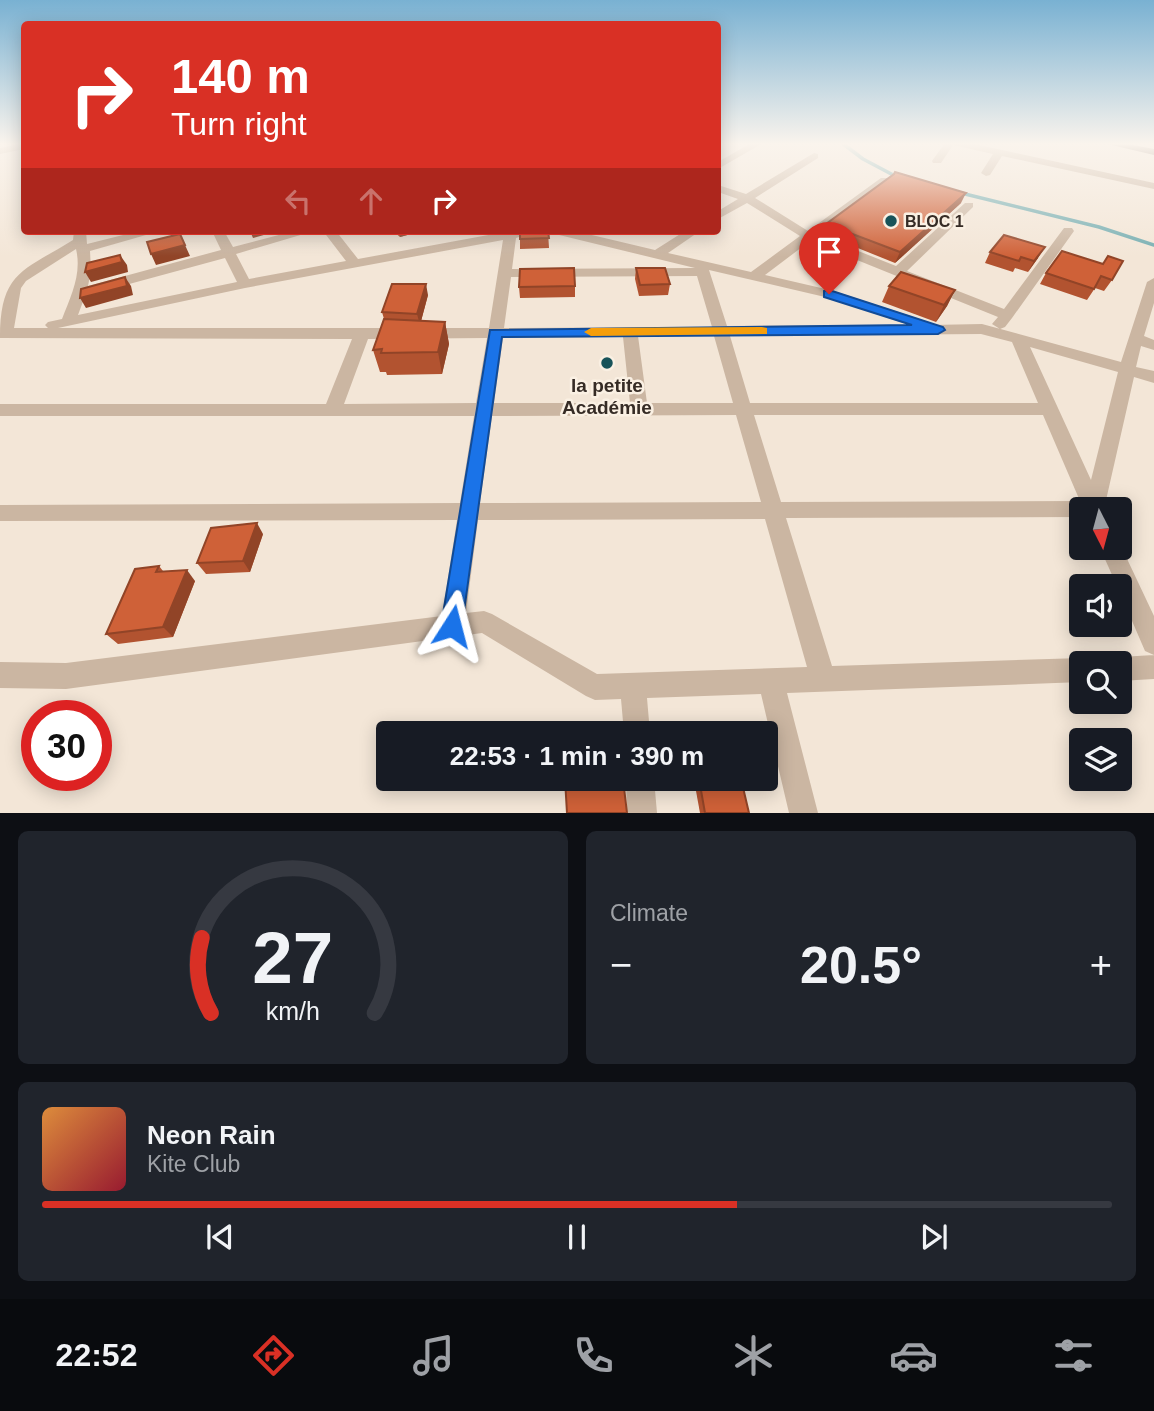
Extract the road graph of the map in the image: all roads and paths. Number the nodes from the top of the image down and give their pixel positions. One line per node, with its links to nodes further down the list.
1 (774, 181): 6 (street)
2 (884, 181): 18 (street)
3 (1131, 181): 4 (street)
4 (1154, 186)
5 (721, 189): 6 (street)
6 (747, 198): 8 (street); 18 (street)
7 (969, 205): 25 (street)
8 (721, 214)
9 (1068, 231): 31 (street)
10 (125, 235): 19 (street)
11 (220, 235): 21 (street)
12 (294, 235): 21 (street)
13 (332, 235): 23 (street)
14 (448, 235): 20 (street)
15 (510, 235): 20 (street); 26 (street)
16 (576, 235): 22 (street)
17 (688, 235): 22 (street)
18 (808, 236): 25 (street); 27 (street)
19 (81, 241): 30 (street); 37 (street)
20 (458, 245): 23 (street)
21 (229, 253): 29 (street); 30 (street)
22 (657, 254): 24 (street)
23 (355, 264): 29 (street)
24 (702, 269): 26 (street); 27 (street); 34 (street)
25 (899, 271): 31 (street)
26 (504, 273): 38 (street)
27 (753, 276): 33 (street)
28 (1154, 282): 40 (street)
29 (245, 284): 32 (street)
30 (79, 293): 32 (street)
31 (1007, 315): 36 (street)
32 (68, 322): 37 (street)
33 (938, 330): 34 (street); 36 (street)
34 (721, 331): 35 (street); 48 (street)
35 (630, 332): 38 (street); 47 (street)
36 (995, 332): 41 (street)
37 (8, 333): 39 (street)
38 (495, 333): 39 (street); 46 (street)
39 (362, 334): 45 (street)
40 (1135, 338): 42 (street); 43 (street)
41 (1018, 339): 43 (street); 49 (street)
42 (1154, 345)
43 (1128, 369): 44 (street); 52 (street)
44 (1154, 377)
45 (333, 409): 46 (street); 50 (street)
46 (484, 409): 47 (street); 54 (street)
47 (639, 409): 48 (street)
48 (744, 409): 49 (street); 55 (street)
49 (1049, 409): 51 (street)
50 (0, 410)
51 (1089, 497)
52 (1097, 497)
53 (1069, 509): 55 (street)
54 (469, 510): 55 (street); 56 (street); 58 (street)
55 (773, 510): 64 (street)
56 (0, 513)
57 (1116, 560): 59 (street)
58 (452, 626): 63 (street); 66 (street)
59 (1154, 643)
60 (1154, 667): 61 (street)
61 (1132, 668)
62 (1069, 670): 64 (street)
63 (0, 675)
64 (823, 679): 65 (street)
65 (771, 681): 66 (street); 70 (street)
66 (633, 685): 67 (street)
67 (636, 721)
68 (641, 791): 69 (street)
69 (642, 813)
70 (803, 813)

